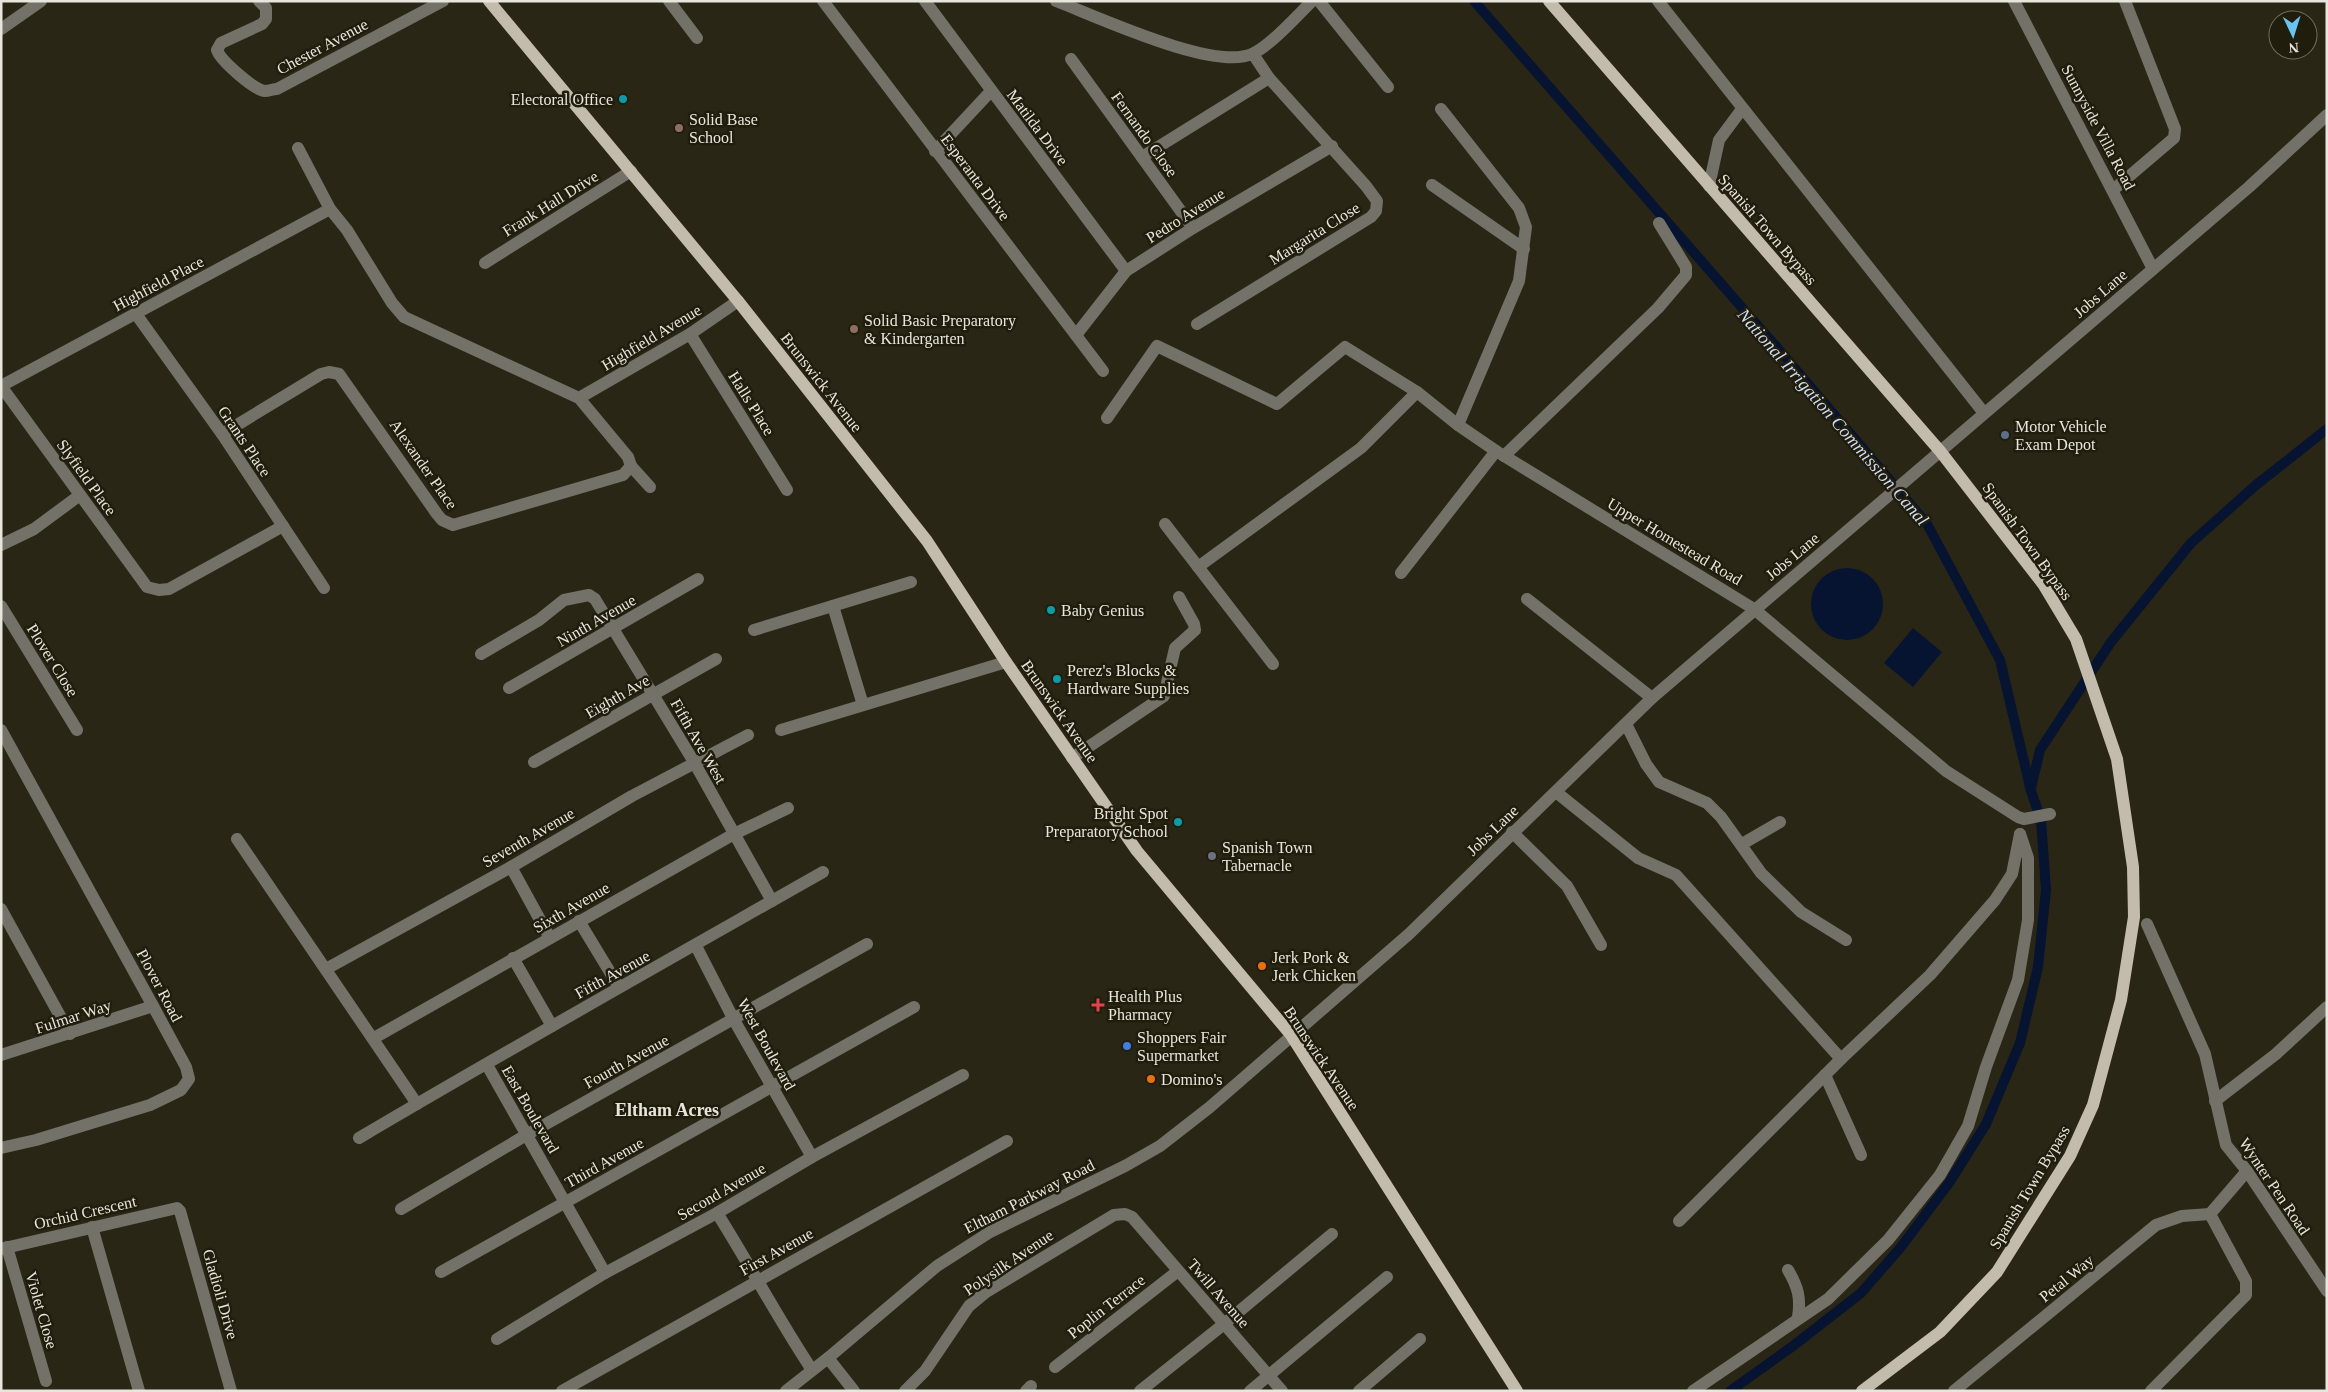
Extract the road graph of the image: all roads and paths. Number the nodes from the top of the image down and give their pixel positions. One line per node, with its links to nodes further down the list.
1 (41, 1): 15 (street)
2 (259, 1): 3 (street, Chester Avenue)
3 (443, 1)
4 (489, 1): 29 (main road, Brunswick Avenue)
5 (669, 1): 16 (street)
6 (823, 1): 27 (street, Esperanta Drive)
7 (925, 1): 21 (street, Matilda Drive)
8 (1056, 1): 17 (street)
9 (1312, 1): 17 (street)
10 (1319, 1): 20 (street)
11 (1549, 1): 31 (main road, Spanish Town Bypass)
12 (1658, 1): 23 (street)
13 (2014, 1): 32 (street, Sunnyside Villa Road)
14 (2125, 1): 32 (street)
15 (1, 29)
16 (697, 38)
17 (1253, 54): 19 (street, Margarita Close)
18 (1070, 59): 28 (street, Fernando Close)
19 (1269, 78): 25 (street, Margarita Close); 28 (street)
20 (1388, 87)
21 (992, 91): 27 (street); 39 (street, Matilda Drive)
22 (1441, 109): 36 (street)
23 (1742, 109): 31 (street); 49 (street)
24 (2327, 115): 38 (street, Jobs Lane)
25 (1332, 146): 35 (street, Pedro Avenue); 42 (street, Margarita Close)
26 (298, 148): 33 (street)
27 (935, 151): 44 (street, Esperanta Drive)
28 (1142, 157): 35 (street, Fernando Close)
29 (631, 171): 37 (street, Frank Hall Drive); 40 (main road, Brunswick Avenue)
30 (1432, 185): 36 (street)
31 (1709, 186): 53 (main road, Spanish Town Bypass)
32 (2113, 190): 38 (street, Sunnyside Villa Road)
33 (330, 209): 41 (street, Highfield Place); 48 (street)
34 (1659, 224): 54 (street)
35 (1193, 228): 39 (street, Pedro Avenue)
36 (1524, 249): 51 (street)
37 (486, 263)
38 (2153, 269): 49 (street, Jobs Lane)
39 (1126, 270): 44 (street, Pedro Avenue)
40 (738, 301): 43 (street, Highfield Avenue); 76 (main road, Brunswick Avenue)
41 (136, 314): 46 (street, Highfield Place); 52 (street, Grants Place)
42 (1197, 324)
43 (690, 334): 48 (street, Highfield Avenue); 57 (street, Halls Place)
44 (1076, 335): 45 (street, Esperanta Drive)
45 (1103, 371)
46 (1, 386): 58 (street, Slyfield Place)
47 (1417, 392): 50 (street, Upper Homestead Road); 51 (street, Upper Homestead Road); 62 (street)
48 (579, 398): 55 (street)
49 (1984, 414): 53 (street, Jobs Lane)
50 (1107, 418)
51 (1458, 425): 54 (street, Upper Homestead Road)
52 (222, 434): 55 (street, Alexander Place); 60 (street, Grants Place)
53 (1940, 450): 71 (street, Jobs Lane); 159 (main road, Spanish Town Bypass)
54 (1500, 454): 63 (street); 71 (street, Upper Homestead Road)
55 (631, 466): 56 (street)
56 (650, 487)
57 (787, 490)
58 (80, 495): 60 (street, Slyfield Place); 61 (street)
59 (1165, 524): 62 (street)
60 (282, 526): 66 (street, Grants Place)
61 (1, 545)
62 (1198, 567): 77 (street)
63 (1401, 573)
64 (698, 579): 72 (street, Ninth Avenue)
65 (911, 582): 70 (street)
66 (324, 588)
67 (1179, 597): 87 (street)
68 (1527, 599): 80 (street)
69 (1, 606): 84 (street, Plover Close)
70 (834, 606): 73 (street); 81 (street)
71 (1754, 609): 80 (street, Jobs Lane); 93 (street, Upper Homestead Road)
72 (614, 629): 74 (street, Fifth Ave West); 78 (street, Ninth Avenue); 79 (street, Fifth Ave West)
73 (754, 630)
74 (481, 654)
75 (716, 659): 79 (street, Eighth Ave)
76 (1006, 662): 81 (street); 87 (main road, Brunswick Avenue)
77 (1272, 664)
78 (509, 688)
79 (653, 695): 88 (street, Eighth Ave); 89 (street, Fifth Ave West)
80 (1652, 698): 82 (street, Jobs Lane)
81 (863, 705): 85 (street)
82 (1626, 724): 90 (street, Jobs Lane); 99 (street)
83 (1, 730): 114 (street, Plover Road)
84 (77, 730)
85 (781, 730)
86 (748, 735): 89 (street, Seventh Avenue)
87 (1072, 758): 120 (main road, Brunswick Avenue)
88 (534, 762)
89 (694, 762): 96 (street, Fifth Ave West); 100 (street, Seventh Avenue)
90 (1556, 792): 95 (street, Jobs Lane); 123 (street)
91 (788, 808): 96 (street, Sixth Avenue)
92 (2050, 814): 93 (street)
93 (2021, 818): 97 (street)
94 (1780, 822): 99 (street)
95 (1512, 832): 109 (street); 120 (street, Jobs Lane)
96 (734, 834): 102 (street, Fifth Ave West); 104 (street, Sixth Avenue)
97 (2020, 834): 123 (street); 154 (street)
98 (237, 839): 112 (street)
99 (1742, 844): 107 (street)
100 (511, 867): 106 (street); 112 (street, Seventh Avenue)
101 (823, 872): 102 (street, Fifth Avenue)
102 (772, 901): 110 (street, Fifth Avenue)
103 (1, 909): 119 (street)
104 (578, 921): 106 (street, Sixth Avenue); 113 (street)
105 (2147, 924): 128 (street, Wynter Pen Road)
106 (550, 938): 111 (street, Sixth Avenue)
107 (1846, 940)
108 (867, 944): 117 (street, Fourth Avenue)
109 (1601, 945)
110 (696, 946): 113 (street, Fifth Avenue); 117 (street, West Boulevard)
111 (513, 958): 118 (street); 121 (street, Sixth Avenue)
112 (326, 969): 121 (street)
113 (619, 987): 118 (street, Fifth Avenue)
114 (153, 1006): 119 (street, Fulmar Way); 133 (street, Plover Road)
115 (914, 1007): 127 (street, Third Avenue)
116 (2327, 1007): 128 (street)
117 (734, 1020): 127 (street, West Boulevard); 130 (street, Fourth Avenue)
118 (552, 1026): 124 (street, Fifth Avenue)
119 (70, 1034): 122 (street, Fulmar Way)
120 (1291, 1035): 158 (street, Eltham Parkway Road); 174 (main road, Brunswick Avenue)
121 (374, 1038): 129 (street)
122 (1, 1055)
123 (1841, 1059): 126 (street)
124 (487, 1065): 129 (street, Fifth Avenue); 130 (street, East Boulevard)
125 (963, 1075): 135 (street, Second Avenue)
126 (1825, 1075): 134 (street); 143 (street)
127 (772, 1086): 135 (street, West Boulevard); 137 (street, Third Avenue)
128 (2215, 1101): 136 (street, Wynter Pen Road)
129 (417, 1104): 131 (street, Fifth Avenue)
130 (528, 1134): 137 (street, East Boulevard); 139 (street, Fourth Avenue)
131 (359, 1138)
132 (1007, 1141): 152 (street, First Avenue)
133 (1, 1148)
134 (1861, 1155)
135 (812, 1158): 140 (street, Second Avenue)
136 (2247, 1170): 141 (street); 153 (street, Wynter Pen Road)
137 (565, 1202): 149 (street, Third Avenue); 150 (street, East Boulevard)
138 (177, 1208): 144 (street, Orchid Crescent); 165 (street, Gladioli Drive)
139 (401, 1209)
140 (717, 1214): 150 (street, Second Avenue); 152 (street)
141 (2210, 1214): 178 (street, Petal Way); 179 (street)
142 (1132, 1217): 148 (street, Twill Avenue); 169 (street, Polysilk Avenue)
143 (1679, 1222)
144 (92, 1227): 146 (street, Orchid Crescent); 164 (street)
145 (1332, 1234): 155 (street)
146 (4, 1248): 163 (street, Violet Close)
147 (1788, 1270): 154 (street)
148 (1178, 1271): 155 (street, Twill Avenue); 160 (street, Poplin Terrace)
149 (441, 1272)
150 (605, 1273): 157 (street, Second Avenue)
151 (1387, 1276): 162 (street)
152 (758, 1279): 161 (street); 166 (street, First Avenue)
153 (2327, 1291)
154 (1798, 1318): 175 (street)
155 (1224, 1324): 162 (street, Twill Avenue); 170 (street)
156 (1420, 1338): 173 (street)
157 (497, 1339)
158 (828, 1358): 161 (street, Eltham Parkway Road); 168 (street)
159 (1897, 1366): 176 (main road, Spanish Town Bypass); 177 (main road)
160 (1054, 1367)
161 (812, 1370): 167 (street, Eltham Parkway Road)
162 (1269, 1376): 171 (street); 172 (street, Twill Avenue)
163 (46, 1381)
164 (139, 1391)
165 (231, 1391)
166 (562, 1391)
167 (786, 1391)
168 (854, 1391)
169 (905, 1391)
170 (1140, 1391)
171 (1250, 1391)
172 (1282, 1391)
173 (1359, 1391)
174 (1517, 1391)
175 (1693, 1391)
176 (1862, 1391)
177 (1872, 1391)
178 (1954, 1391)
179 (2151, 1391)

